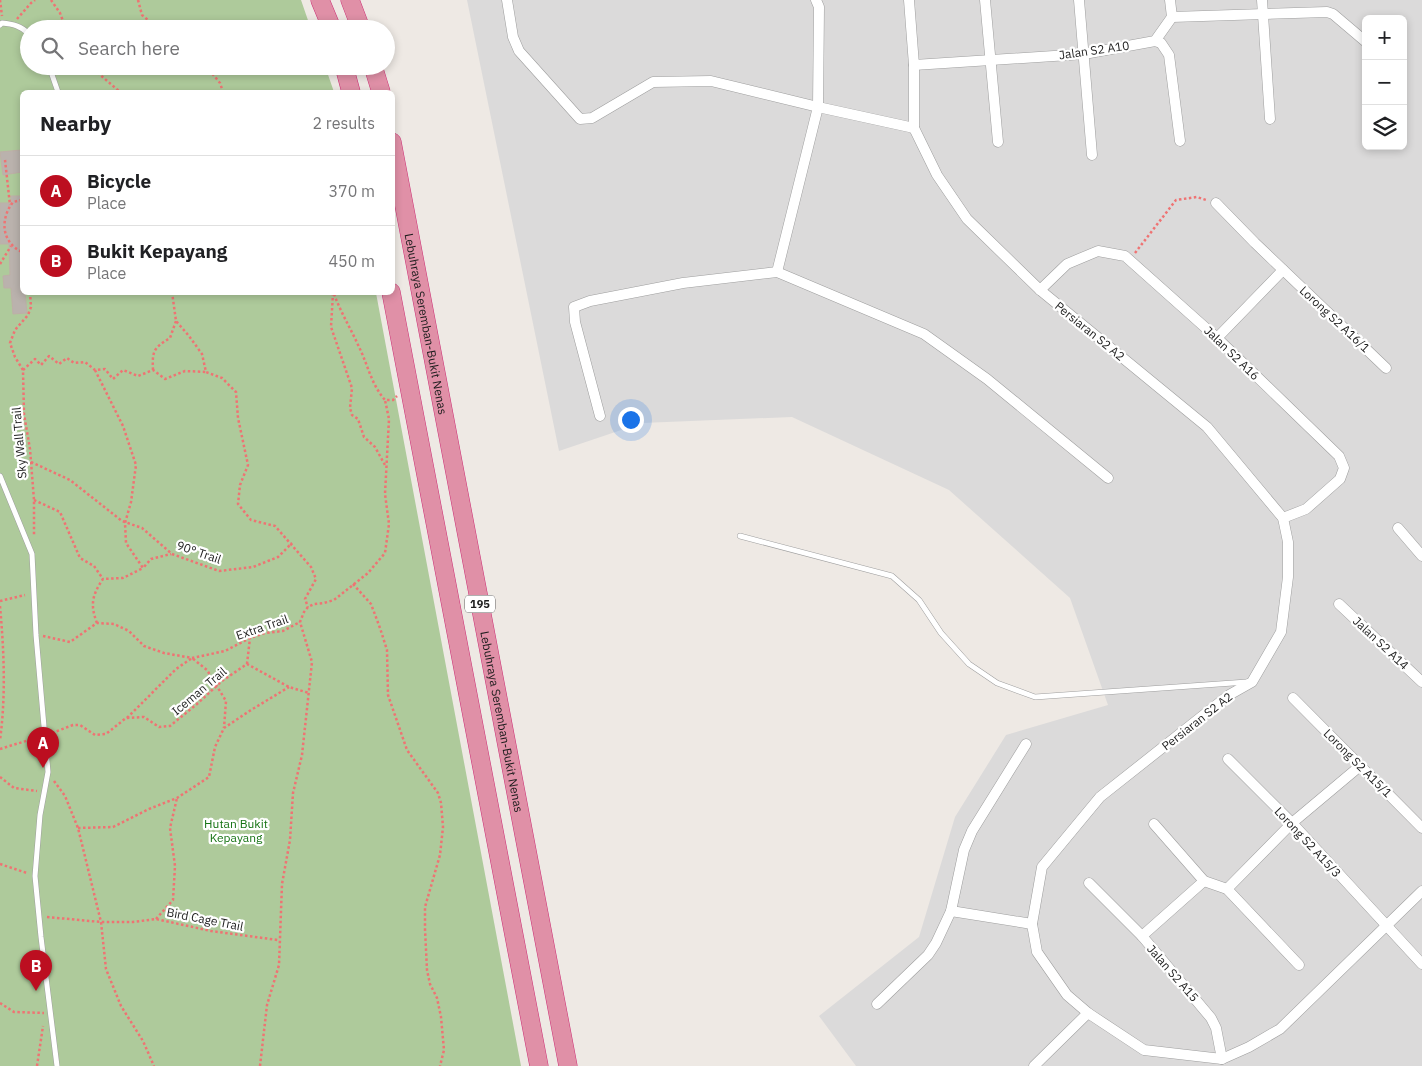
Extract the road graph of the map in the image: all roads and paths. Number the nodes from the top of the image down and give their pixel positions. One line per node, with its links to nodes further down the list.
1 (0, 0): 20 (path)
2 (35, 0): 21 (path)
3 (51, 0): 16 (path)
4 (138, 0): 17 (path)
5 (320, 0): 18 (highway)
6 (350, 0): 19 (highway)
7 (507, 0): 38 (street)
8 (816, 0): 38 (street)
9 (909, 0): 27 (street, Persiaran S2 A2)
10 (985, 0): 26 (street)
11 (1079, 0): 25 (street)
12 (1170, 0): 15 (street)
13 (1262, 0): 14 (street)
14 (1263, 15): 15 (street); 23 (street); 39 (street)
15 (1172, 17): 24 (street)
16 (63, 20)
17 (148, 20)
18 (328, 20)
19 (358, 20)
20 (1, 24): 21 (lane)
21 (13, 24): 22 (lane)
22 (20, 27)
23 (1362, 39)
24 (1155, 41): 25 (street, Jalan S2 A10); 41 (street)
25 (1084, 54): 26 (street, Jalan S2 A10); 43 (street)
26 (990, 60): 27 (street, Jalan S2 A10); 42 (street)
27 (914, 66): 40 (street, Persiaran S2 A2)
28 (51, 75): 33 (lane)
29 (100, 75): 34 (path)
30 (213, 75): 35 (path)
31 (346, 75): 36 (highway)
32 (376, 75): 37 (highway)
33 (57, 90)
34 (118, 90)
35 (222, 90)
36 (350, 90)
37 (380, 90)
38 (818, 107): 40 (street); 54 (street)
39 (1270, 119)
40 (914, 128): 55 (street, Persiaran S2 A2)
41 (1180, 141)
42 (998, 142)
43 (1092, 155)
44 (395, 158): 151 (highway, Lebuhraya Seremban-Bukit Nenas / 195)
45 (5, 160): 48 (path)
46 (20, 200): 48 (path)
47 (1216, 203): 51 (path); 53 (street, Lorong S2 A16/1)
48 (10, 205): 49 (path)
49 (12, 246): 50 (path); 52 (path)
50 (20, 251)
51 (1130, 260): 55 (street, Jalan S2 A16); 62 (street, Jalan S2 A16)
52 (0, 264)
53 (1283, 270): 62 (street); 63 (street, Lorong S2 A16/1)
54 (777, 272): 70 (street); 74 (street)
55 (1040, 290): 76 (street, Persiaran S2 A2)
56 (30, 295): 64 (path, Sky Wall Trail)
57 (172, 295): 61 (path)
58 (333, 295): 72 (path)
59 (334, 295): 69 (path)
60 (392, 295): 150 (highway, 195)
61 (176, 321): 66 (path); 67 (path)
62 (1217, 338): 76 (street, Jalan S2 A16)
63 (1386, 368)
64 (23, 370): 65 (path); 71 (path, Sky Wall Trail)
65 (95, 370): 66 (path); 77 (path)
66 (153, 370): 67 (path)
67 (206, 372): 80 (path)
68 (400, 393): 69 (path)
69 (385, 400): 72 (path)
70 (600, 416)
71 (31, 462): 75 (path, Sky Wall Trail); 77 (path, 90° Trail)
72 (386, 467): 86 (path)
73 (0, 476): 81 (lane)
74 (1108, 478)
75 (34, 500): 81 (path, Sky Wall Trail); 85 (path)
76 (1283, 518): 100 (street, Persiaran S2 A2)
77 (125, 523): 82 (path, 90° Trail); 84 (path)
78 (1398, 528): 83 (street)
79 (740, 536): 100 (lane)
80 (292, 543): 82 (path, 90° Trail); 91 (path)
81 (32, 554): 87 (lane)
82 (172, 554): 84 (path)
83 (1422, 556)
84 (143, 568): 85 (path)
85 (103, 579): 93 (path)
86 (354, 584): 91 (path); 149 (path)
87 (35, 593): 88 (path); 94 (lane)
88 (0, 601)
89 (1339, 604): 101 (street, Jalan S2 A14)
90 (0, 606): 97 (path)
91 (308, 607): 92 (path)
92 (300, 622): 95 (path, Extra Trail); 104 (path)
93 (98, 623): 94 (path); 98 (path, Extra Trail)
94 (36, 635): 108 (lane)
95 (250, 638): 98 (path, Extra Trail); 99 (path)
96 (0, 650): 97 (path)
97 (4, 650): 109 (path)
98 (192, 658): 102 (path); 106 (path)
99 (247, 664): 102 (path, Iceman Trail); 103 (path)
100 (1252, 682): 133 (street, Persiaran S2 A2)
101 (1422, 682)
102 (217, 686): 106 (path, Iceman Trail); 107 (path)
103 (290, 688): 104 (path); 107 (path)
104 (309, 692): 136 (path)
105 (1293, 698): 114 (street, Lorong S2 A15/1)
106 (126, 718): 108 (path)
107 (224, 728): 118 (path)
108 (45, 736): 111 (lane)
109 (0, 740)
110 (1026, 744): 129 (street)
111 (46, 745): 112 (path); 115 (lane)
112 (0, 750)
113 (1228, 759): 119 (street, Lorong S2 A15/3)
114 (1360, 766): 119 (street); 122 (street, Lorong S2 A15/1)
115 (48, 772): 117 (lane); 121 (path)
116 (0, 777): 117 (path)
117 (44, 792): 124 (lane)
118 (177, 798): 121 (path); 131 (path)
119 (1292, 823): 127 (street); 134 (street, Lorong S2 A15/3)
120 (1154, 824): 125 (street)
121 (78, 828): 132 (path)
122 (1422, 828)
123 (0, 864): 124 (path)
124 (35, 876): 130 (lane)
125 (1204, 881): 127 (street); 135 (street, Jalan S2 A15)
126 (1089, 883): 135 (street)
127 (1227, 889): 138 (street)
128 (1422, 891): 134 (street, Persiaran S2 A2)
129 (951, 911): 133 (street); 141 (street)
130 (39, 916): 132 (path, Bird Cage Trail); 140 (lane)
131 (156, 919): 132 (path, Bird Cage Trail); 136 (path, Bird Cage Trail)
132 (101, 922): 147 (path)
133 (1032, 924): 142 (street, Persiaran S2 A2)
134 (1386, 926): 137 (street, Lorong S2 A15/3); 144 (street, Persiaran S2 A2)
135 (1142, 936): 144 (street, Jalan S2 A15)
136 (278, 940): 148 (path)
137 (1422, 964)
138 (1299, 965)
139 (0, 1003): 140 (path)
140 (50, 1004): 146 (lane)
141 (877, 1004)
142 (1088, 1013): 144 (street, Persiaran S2 A2); 152 (street)
143 (43, 1022): 145 (path)
144 (1222, 1059)
145 (38, 1066)
146 (57, 1066)
147 (154, 1066)
148 (260, 1066)
149 (440, 1066)
150 (539, 1066)
151 (568, 1066)
152 (1034, 1066)

